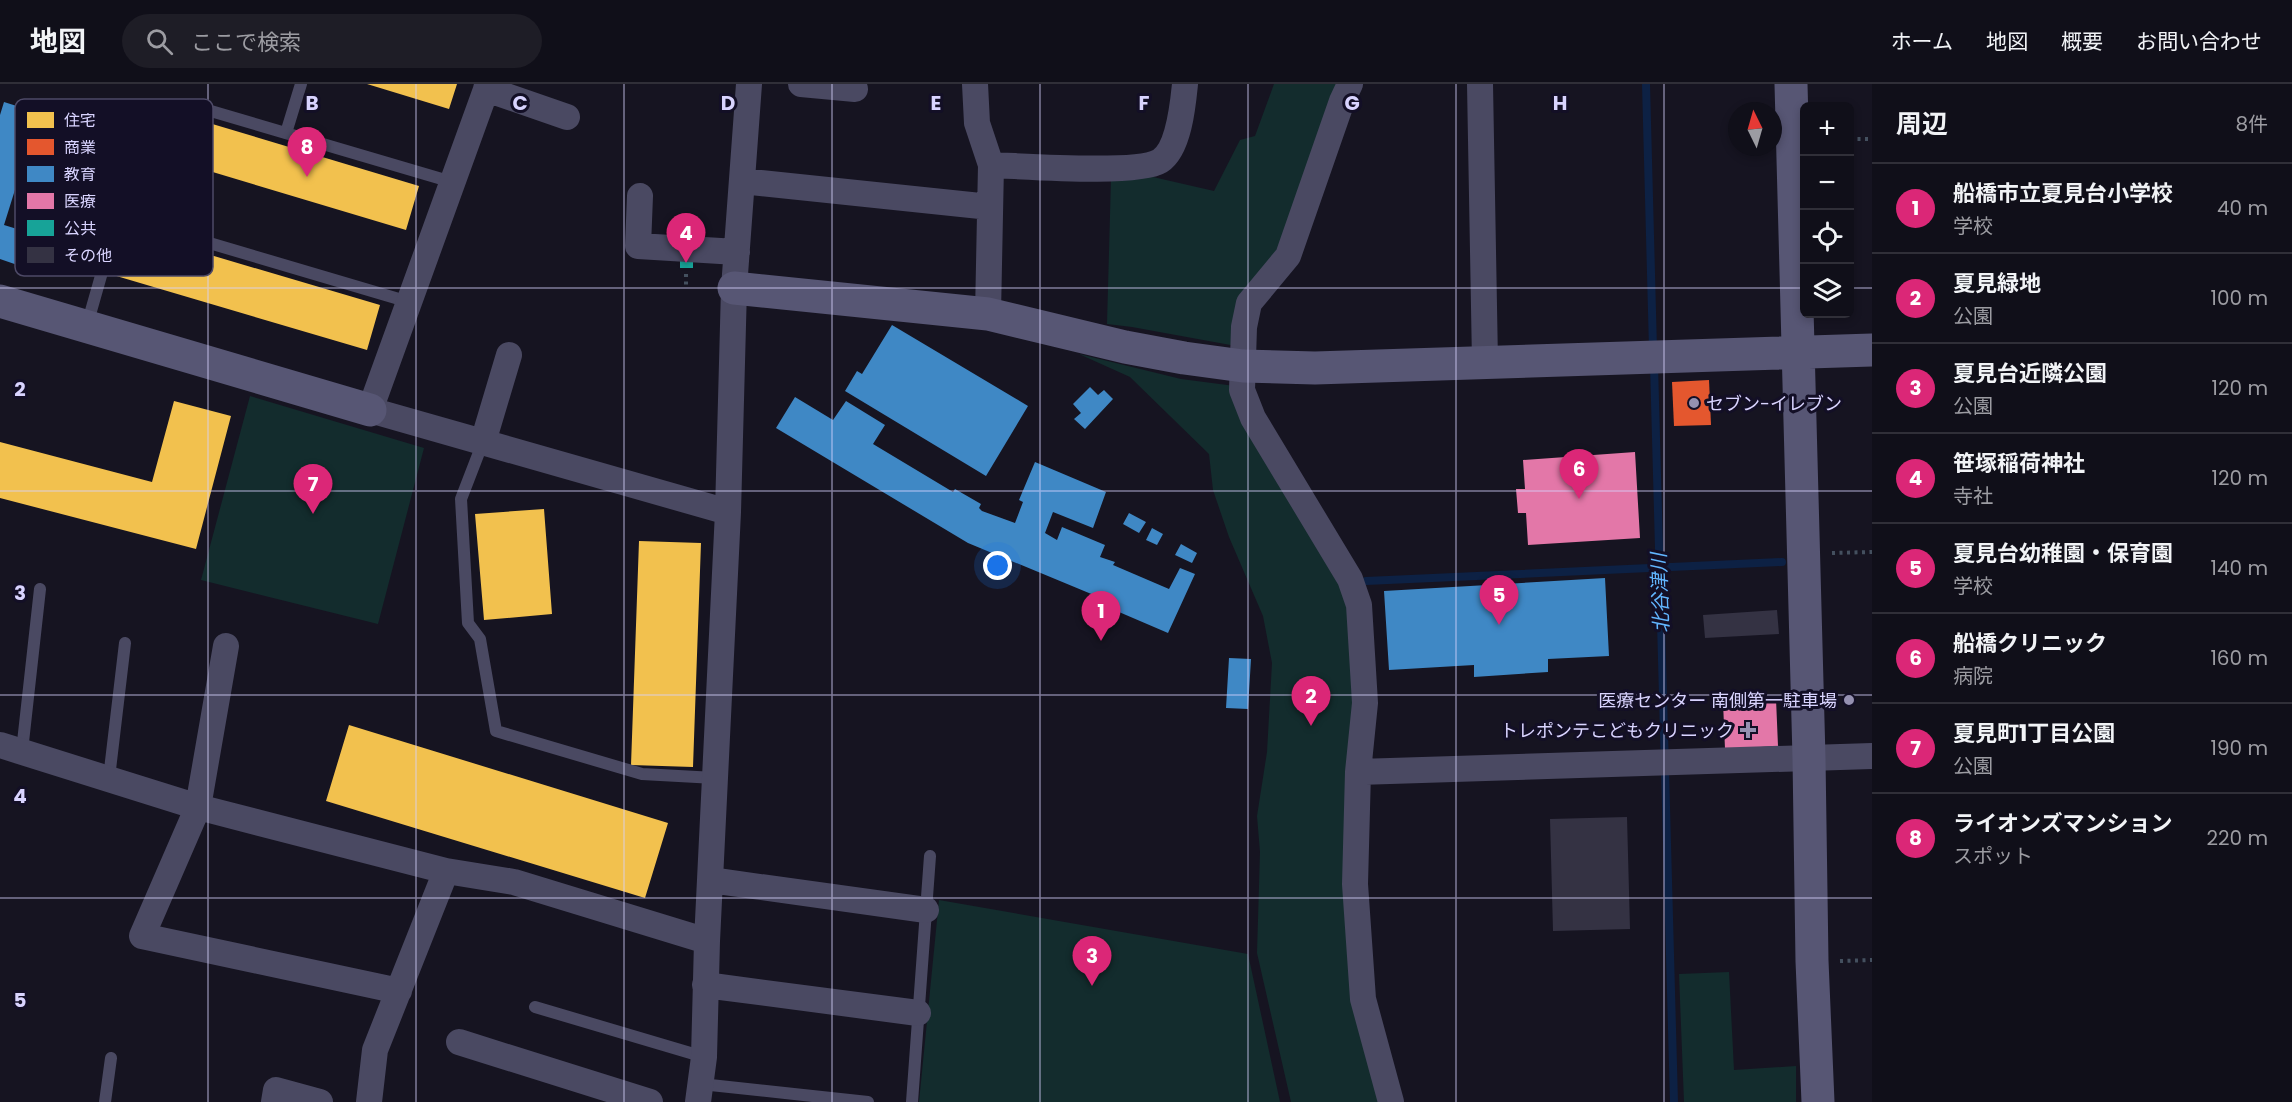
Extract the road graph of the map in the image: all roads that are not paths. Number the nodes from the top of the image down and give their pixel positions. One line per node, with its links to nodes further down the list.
1 (301, 84): 13 (lane)
2 (749, 84): 15 (street)
3 (801, 84): 10 (street)
4 (975, 84): 14 (street)
5 (1185, 84): 14 (street)
6 (1350, 84): 31 (street)
7 (1480, 84): 30 (street)
8 (1791, 84): 28 (street)
9 (487, 86): 12 (street); 16 (street)
10 (855, 89)
11 (213, 112): 13 (lane)
12 (567, 117)
13 (286, 134): 16 (lane)
14 (991, 165): 18 (street)
15 (742, 181): 18 (street); 20 (street)
16 (452, 182): 24 (street)
17 (640, 196): 20 (street)
18 (990, 207): 25 (street)
19 (213, 244): 24 (lane)
20 (737, 252): 22 (street)
21 (101, 276): 26 (lane)
22 (734, 288): 25 (street); 34 (street)
23 (0, 301): 26 (street)
24 (409, 302): 32 (street)
25 (988, 314): 31 (street)
26 (87, 327): 32 (street)
27 (1872, 350): 28 (street)
28 (1797, 353): 30 (street); 40 (street)
29 (509, 355): 33 (street)
30 (1485, 362): 31 (street)
31 (1243, 366): 41 (street)
32 (370, 410): 33 (street)
33 (483, 442): 34 (street); 43 (lane)
34 (728, 512): 43 (street)
35 (40, 589): 38 (lane)
36 (125, 643): 42 (lane)
37 (226, 646): 44 (street)
38 (11, 748): 42 (street)
39 (1872, 756): 40 (street)
40 (1809, 758): 41 (street); 66 (street)
41 (1358, 772): 65 (street)
42 (109, 778): 44 (street)
43 (715, 778): 47 (street)
44 (198, 807): 46 (street); 51 (street)
45 (930, 856): 48 (lane)
46 (446, 871): 49 (street); 51 (street)
47 (710, 880): 48 (street); 49 (street)
48 (926, 910): 53 (lane)
49 (707, 941): 50 (street)
50 (705, 985): 53 (street); 55 (street)
51 (399, 992): 61 (street)
52 (535, 1007): 55 (lane)
53 (918, 1013): 64 (lane)
54 (459, 1042): 62 (street)
55 (704, 1057): 57 (street)
56 (111, 1058): 58 (lane)
57 (700, 1093): 63 (lane)
58 (105, 1102)
59 (274, 1102): 60 (street)
60 (321, 1102)
61 (369, 1102)
62 (651, 1102)
63 (868, 1102)
64 (912, 1102)
65 (1391, 1102)
66 (1818, 1102)

